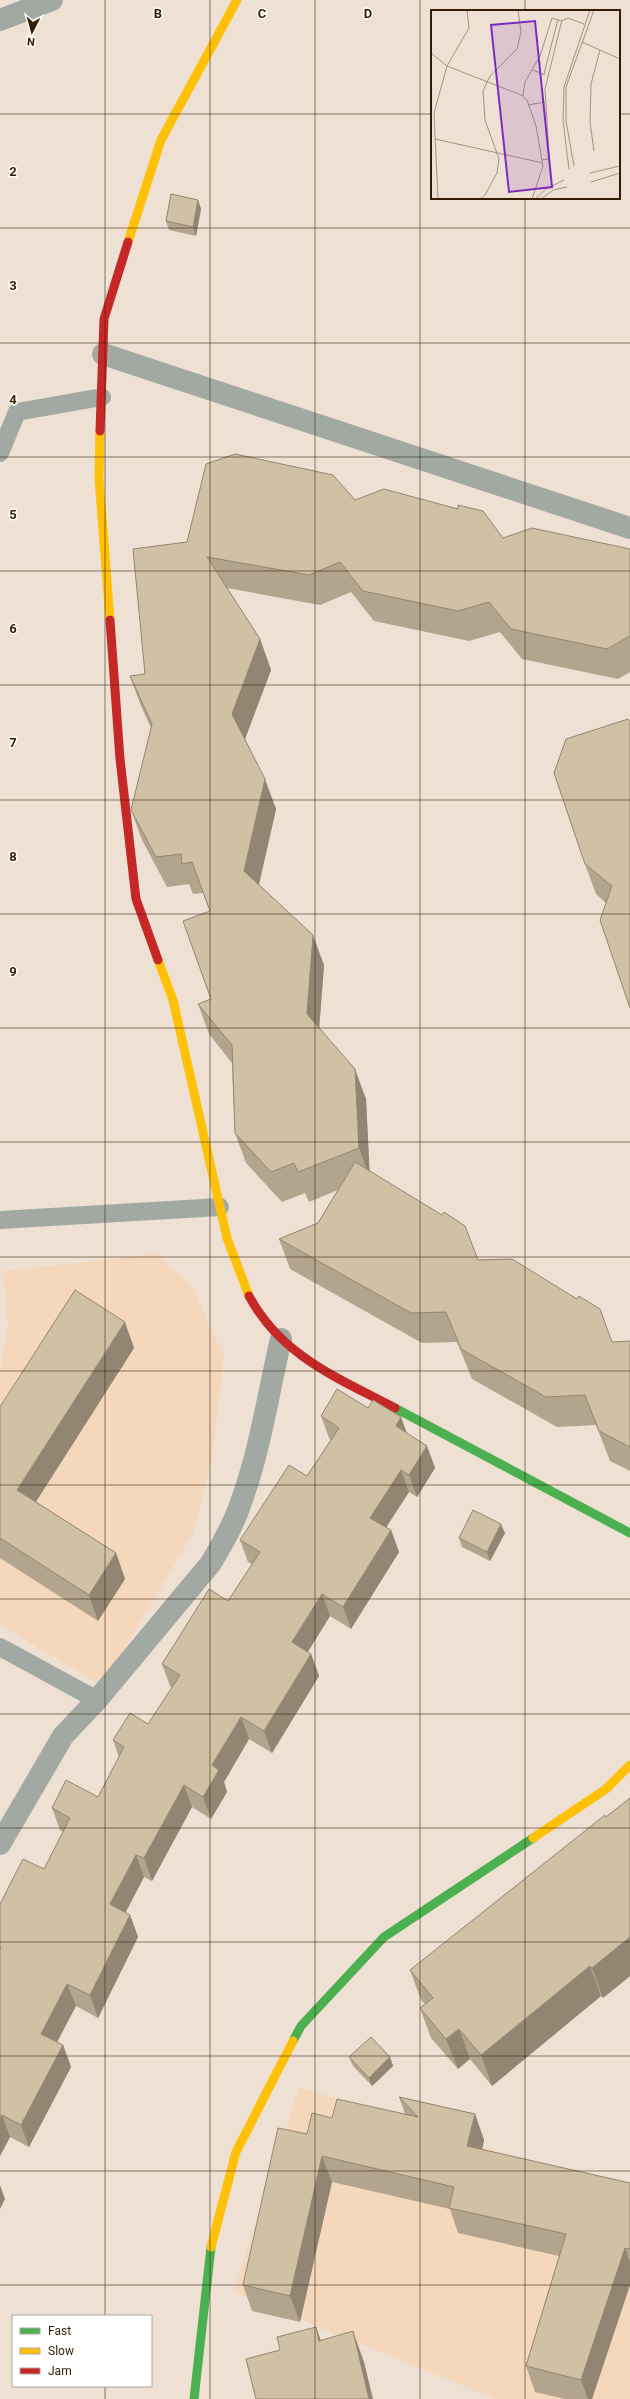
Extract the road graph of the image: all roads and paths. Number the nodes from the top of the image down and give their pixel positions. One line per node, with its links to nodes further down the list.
1 (52, 0): 3 (street)
2 (237, 0): 4 (street)
3 (0, 20)
4 (103, 354): 5 (street); 7 (street)
5 (102, 397): 6 (lane); 8 (street)
6 (0, 453)
7 (630, 528)
8 (220, 1207): 9 (lane); 10 (street)
9 (0, 1220)
10 (281, 1339): 11 (street); 13 (street)
11 (630, 1533)
12 (0, 1647): 13 (lane)
13 (97, 1700): 15 (street)
14 (630, 1765): 16 (street)
15 (0, 1844)
16 (194, 2399)

